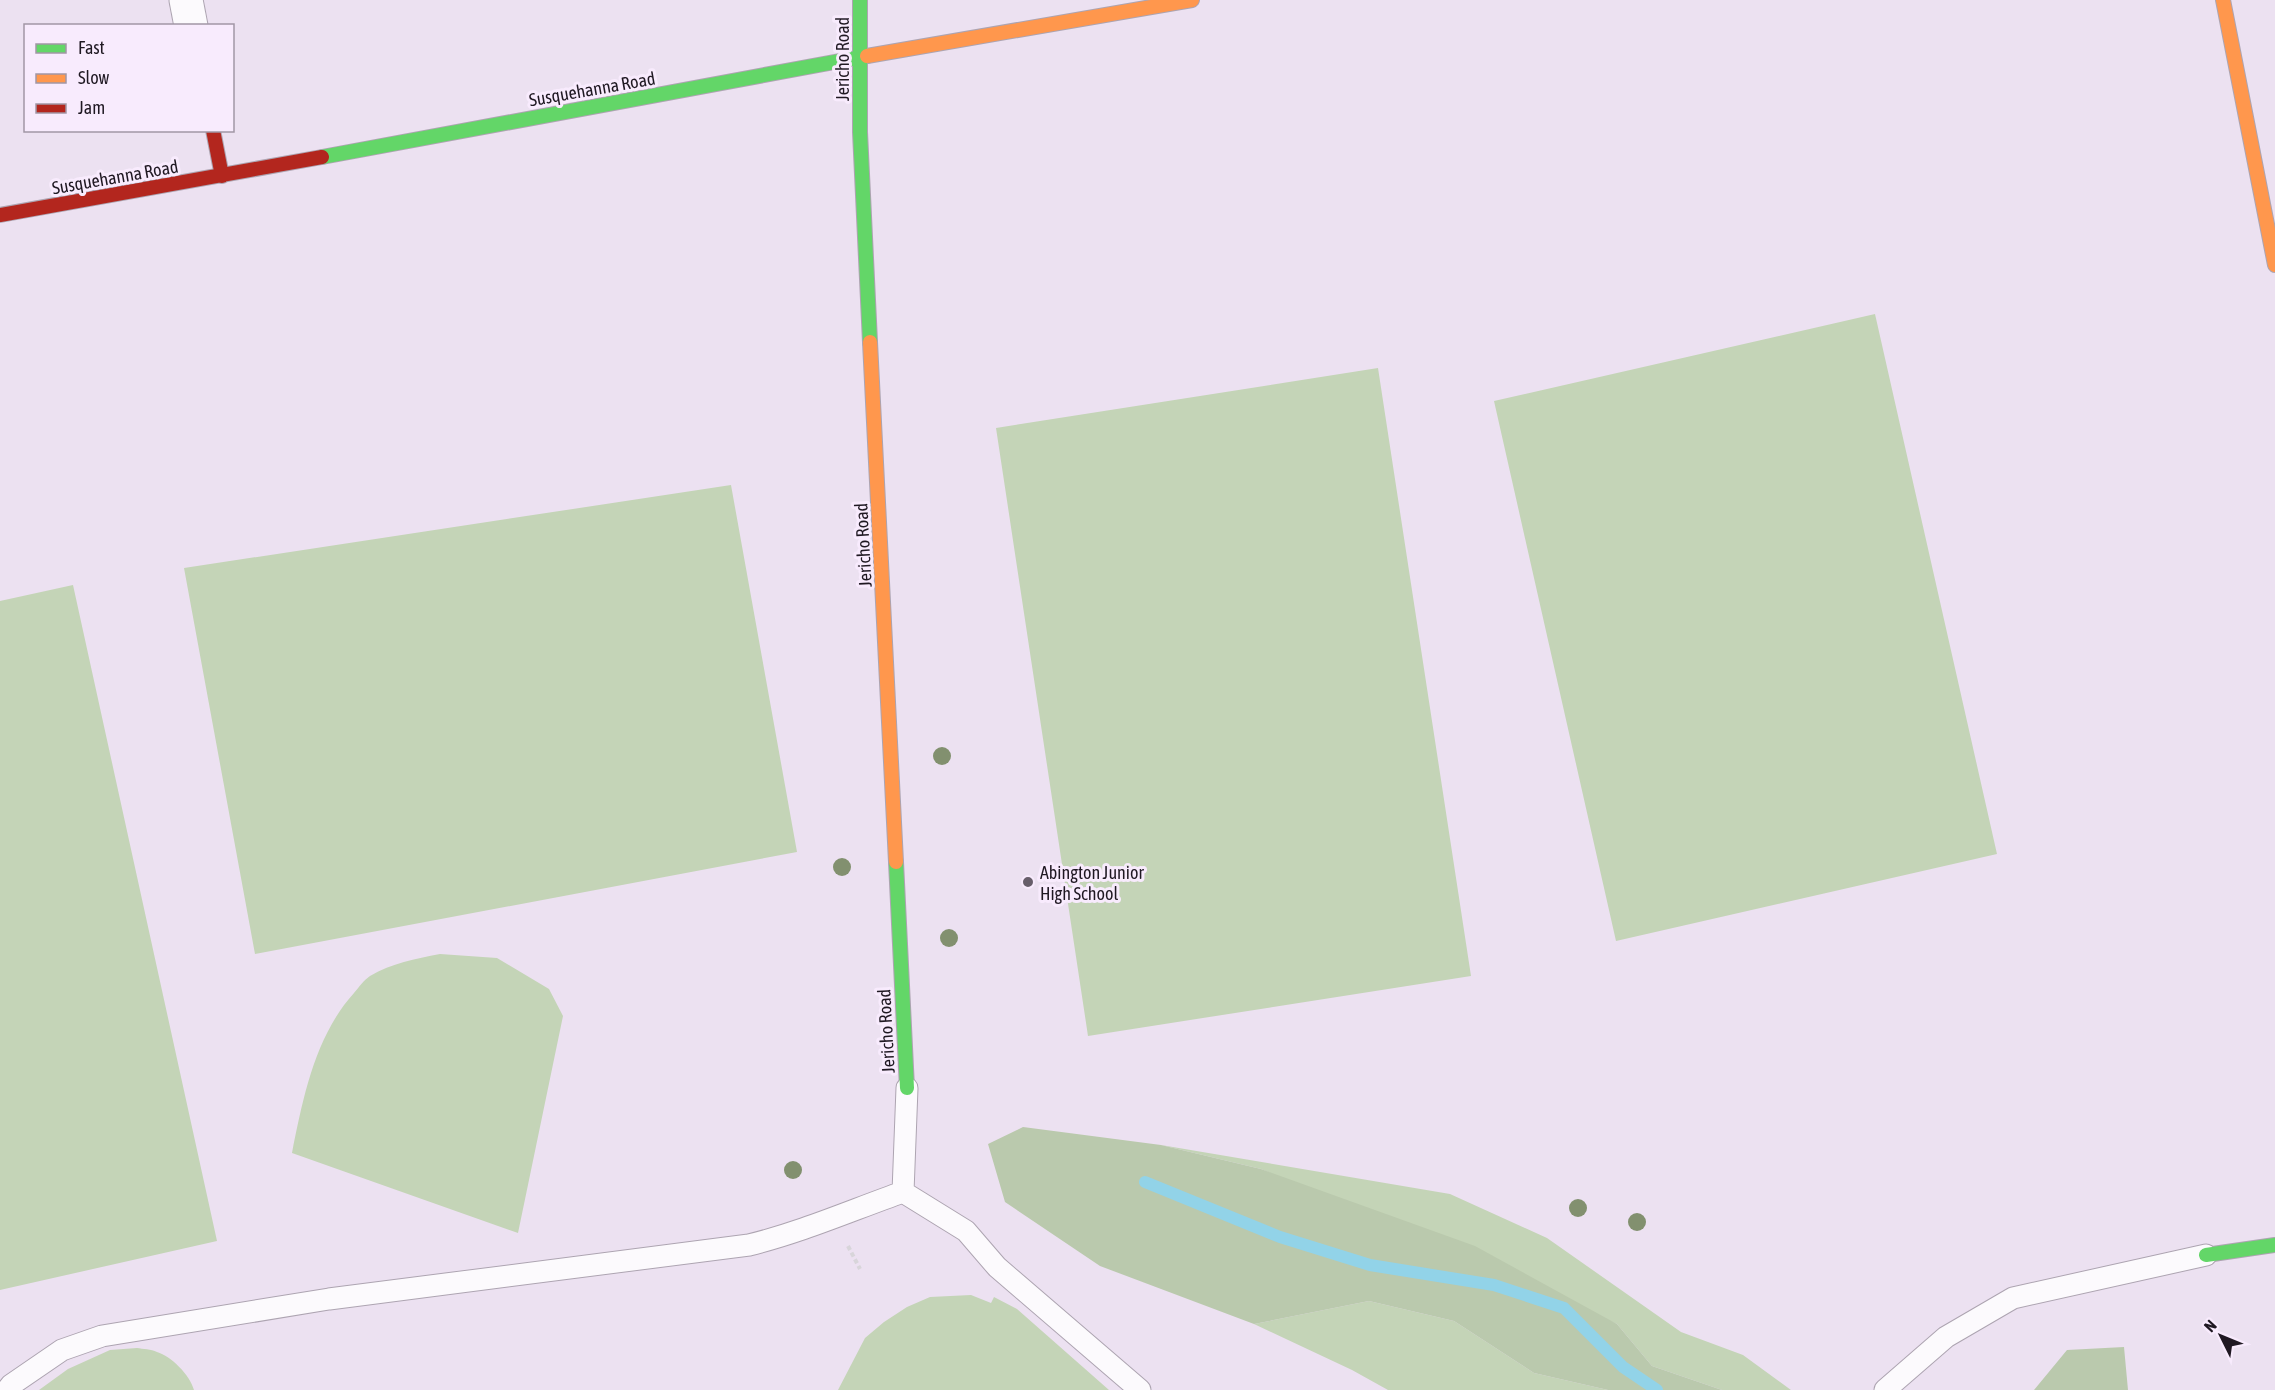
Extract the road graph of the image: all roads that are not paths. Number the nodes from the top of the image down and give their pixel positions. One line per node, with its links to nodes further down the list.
1 (186, 0): 5 (street)
2 (860, 0): 6 (street, Jericho Road)
3 (1192, 0): 6 (street, Susquehanna Road)
4 (2223, 0): 10 (street)
5 (191, 24)
6 (861, 57): 8 (street, Susquehanna Road); 11 (street, Jericho Road)
7 (213, 132): 8 (street)
8 (222, 176): 9 (street, Susquehanna Road)
9 (0, 215)
10 (2275, 265)
11 (907, 1088): 12 (lane)
12 (903, 1192): 15 (lane); 16 (lane)
13 (2275, 1245): 14 (street)
14 (2206, 1255): 17 (lane)
15 (7, 1390)
16 (1140, 1390)
17 (1885, 1390)

